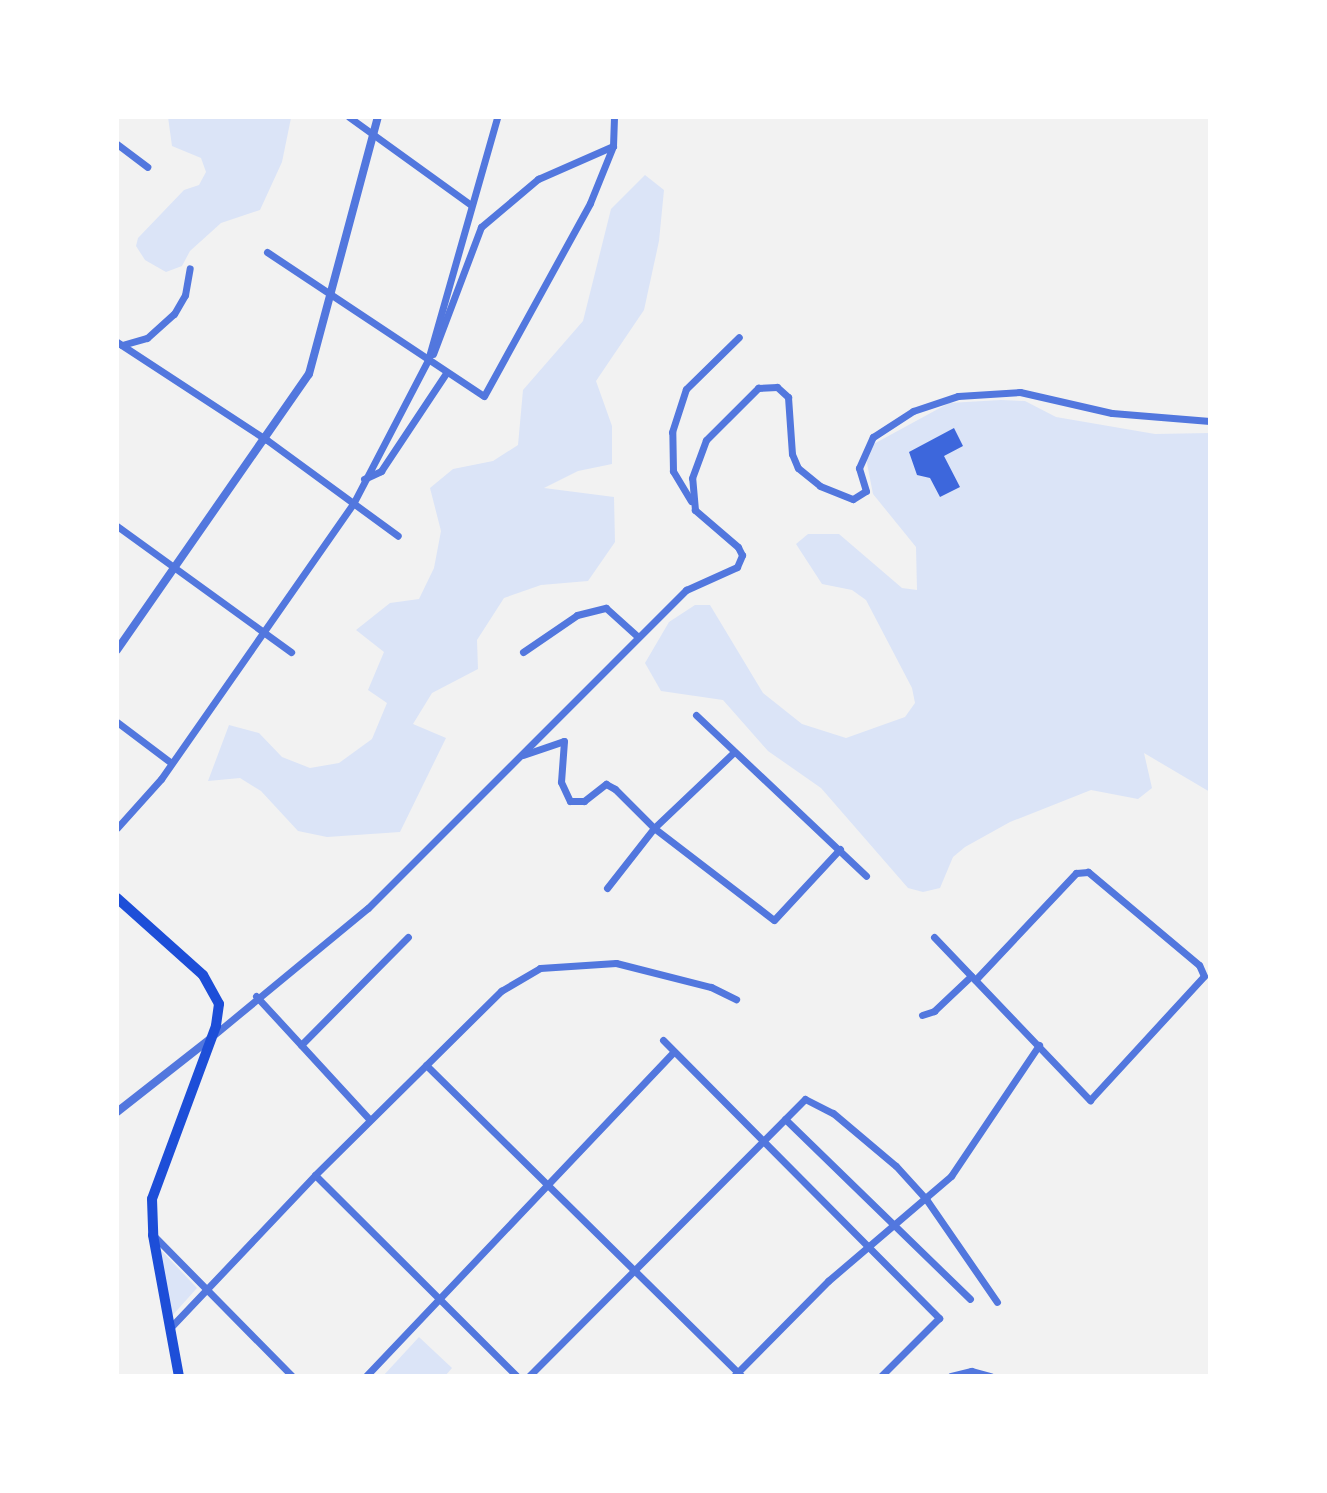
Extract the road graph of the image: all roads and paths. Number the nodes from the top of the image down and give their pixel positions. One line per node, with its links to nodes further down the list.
1 (349, 117): 5 (street)
2 (378, 117): 5 (street)
3 (497, 117): 9 (street)
4 (614, 117): 7 (street)
5 (373, 135): 9 (street); 12 (street)
6 (117, 144): 8 (street)
7 (613, 146): 15 (street); 16 (street)
8 (147, 167)
9 (471, 205): 15 (street)
10 (267, 252): 12 (street)
11 (190, 268): 14 (street)
12 (333, 296): 15 (street); 18 (street)
13 (739, 337): 20 (street)
14 (119, 344): 18 (street)
15 (428, 360): 16 (street); 19 (street)
16 (446, 373): 19 (street)
17 (1210, 421): 20 (street)
18 (267, 440): 21 (street); 24 (street)
19 (362, 480): 21 (street)
20 (693, 503): 26 (street)
21 (353, 504): 23 (street); 25 (street)
22 (117, 526): 24 (street)
23 (398, 536)
24 (176, 569): 25 (street); 27 (street)
25 (262, 631): 28 (street); 34 (street)
26 (637, 636): 29 (street); 33 (street)
27 (117, 650)
28 (291, 652)
29 (523, 652)
30 (696, 715): 32 (street)
31 (117, 722): 34 (street)
32 (734, 752): 36 (street); 37 (street)
33 (523, 755): 36 (street); 44 (street)
34 (170, 762): 35 (street)
35 (117, 828)
36 (654, 828): 37 (street); 39 (street)
37 (839, 849): 38 (street)
38 (866, 876)
39 (607, 888)
40 (117, 898): 47 (main road)
41 (408, 937): 49 (street)
42 (934, 937): 43 (street)
43 (973, 978): 46 (street); 50 (street); 50 (street)
44 (256, 996): 47 (street); 49 (street)
45 (736, 999): 52 (street)
46 (922, 1015)
47 (210, 1039): 53 (street); 61 (main road)
48 (663, 1040): 51 (street)
49 (301, 1045): 55 (street)
50 (1040, 1045): 59 (street)
51 (674, 1052): 56 (street); 58 (street)
52 (426, 1065): 55 (street); 58 (street)
53 (117, 1112)
54 (785, 1119): 56 (street); 59 (street); 60 (street)
55 (370, 1120): 57 (street)
56 (763, 1142): 62 (street); 63 (street)
57 (315, 1175): 64 (street); 65 (street)
58 (551, 1185): 63 (street); 65 (street)
59 (926, 1199): 60 (street); 67 (street)
60 (896, 1225): 62 (street); 66 (street)
61 (153, 1235): 64 (street); 68 (main road)
62 (868, 1247): 69 (street); 75 (street)
63 (635, 1270): 69 (street); 74 (street)
64 (205, 1289): 68 (street); 71 (street)
65 (440, 1299): 72 (street); 73 (street)
66 (970, 1299)
67 (997, 1302)
68 (169, 1328): 70 (main road)
69 (738, 1375)
70 (179, 1376)
71 (292, 1376)
72 (366, 1376)
73 (517, 1376)
74 (529, 1376)
75 (881, 1376)
76 (951, 1376): 77 (street)
77 (990, 1376)

